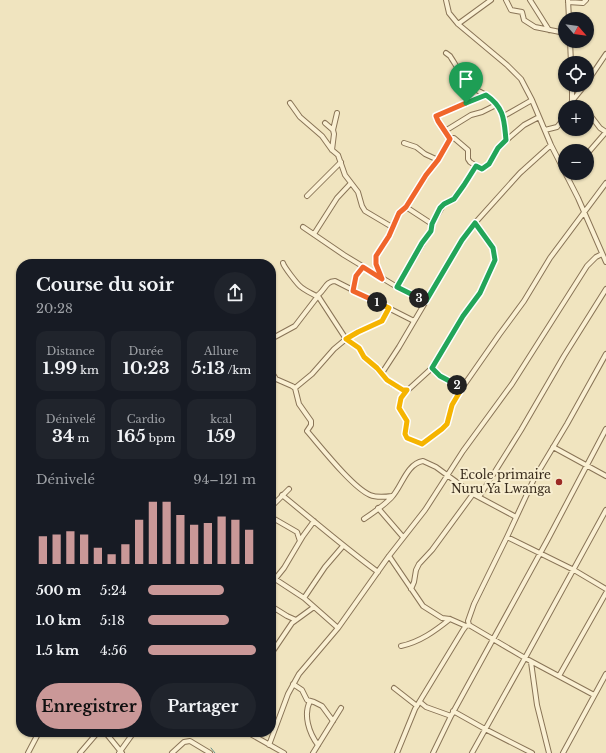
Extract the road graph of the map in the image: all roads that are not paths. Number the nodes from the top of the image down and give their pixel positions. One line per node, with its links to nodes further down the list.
1 (446, 0): 8 (street)
2 (491, 0): 8 (street)
3 (506, 0): 9 (street)
4 (530, 0): 9 (street)
5 (586, 0): 6 (street)
6 (568, 1): 7 (street)
7 (569, 12)
8 (458, 24): 16 (street)
9 (550, 30): 10 (street)
10 (558, 32)
11 (446, 53): 15 (street)
12 (606, 54): 13 (street)
13 (594, 72)
14 (579, 92): 17 (street)
15 (486, 95): 19 (street); 28 (street)
16 (532, 100): 21 (street); 22 (street)
17 (573, 100)
18 (290, 103): 35 (street)
19 (496, 105): 21 (street); 28 (street)
20 (337, 114): 26 (street)
21 (504, 116): 31 (street)
22 (539, 117): 27 (street); 31 (street)
23 (594, 120): 29 (street)
24 (325, 123): 26 (street)
25 (558, 126): 27 (street)
26 (333, 130): 35 (street)
27 (545, 130): 33 (street)
28 (445, 132): 30 (street)
29 (606, 132): 34 (street)
30 (450, 139): 37 (street); 39 (street)
31 (506, 140): 39 (street)
32 (404, 143): 37 (street)
33 (551, 145): 36 (street); 46 (street)
34 (594, 146)
35 (332, 150): 38 (street)
36 (558, 159)
37 (438, 160): 44 (street)
38 (341, 162): 41 (street); 43 (street)
39 (476, 166): 47 (street)
40 (568, 180): 45 (street)
41 (351, 183): 49 (street); 50 (street)
42 (606, 183): 45 (street)
43 (307, 196)
44 (406, 207): 47 (street); 49 (street)
45 (584, 212): 51 (street); 70 (street)
46 (475, 223): 60 (street); 66 (street)
47 (432, 224): 56 (street)
48 (303, 227): 50 (street)
49 (392, 227): 55 (street)
50 (314, 234): 54 (street)
51 (602, 254): 52 (street); 75 (street)
52 (606, 262)
53 (283, 263): 59 (street)
54 (363, 267): 55 (street); 58 (street)
55 (382, 279): 56 (street)
56 (397, 287): 60 (street)
57 (606, 289): 81 (street)
58 (353, 291): 59 (street); 61 (street)
59 (318, 296): 63 (street); 64 (street)
60 (426, 301): 62 (street)
61 (389, 308): 62 (street); 64 (street)
62 (414, 321): 67 (street)
63 (276, 336)
64 (346, 339): 67 (street); 69 (street)
65 (606, 354): 73 (street)
66 (432, 368): 70 (street); 71 (street)
67 (382, 373): 71 (street)
68 (276, 379): 69 (street)
69 (295, 388): 80 (street)
70 (462, 388): 71 (street)
71 (407, 390)
72 (606, 429): 74 (street)
73 (553, 447): 74 (street); 85 (street)
74 (586, 465): 76 (street); 93 (street)
75 (448, 474): 78 (street); 80 (street); 89 (street)
76 (606, 476)
77 (289, 489): 79 (street)
78 (473, 494): 81 (street); 99 (street)
79 (282, 495): 82 (street); 88 (street)
80 (392, 496): 83 (street)
81 (479, 497): 85 (street)
82 (276, 502)
83 (378, 508): 86 (street); 89 (street)
84 (606, 510): 95 (street)
85 (516, 517): 90 (street)
86 (364, 519)
87 (276, 520): 91 (street)
88 (314, 521): 91 (street); 92 (street)
89 (403, 537): 94 (street)
90 (507, 537): 93 (street); 107 (street)
91 (300, 541): 97 (street)
92 (343, 546): 96 (street); 102 (street)
93 (539, 553): 95 (street); 109 (street)
94 (389, 556): 96 (street); 99 (street)
95 (574, 570): 100 (street); 112 (street)
96 (378, 572): 108 (street)
97 (276, 577)
98 (276, 580): 102 (street)
99 (411, 589): 105 (street)
100 (606, 589)
101 (606, 593): 115 (street)
102 (304, 598): 103 (street)
103 (314, 607): 106 (street); 108 (street)
104 (276, 609): 106 (street)
105 (450, 619): 107 (street); 111 (street)
106 (296, 620): 110 (street)
107 (467, 625): 109 (street); 120 (street)
108 (338, 628): 116 (street)
109 (493, 640): 112 (street); 122 (street)
110 (276, 646)
111 (401, 646)
112 (525, 658): 113 (street); 126 (street)
113 (532, 662): 115 (street); 146 (street)
114 (606, 674): 118 (street)
115 (559, 676): 118 (street)
116 (293, 684): 119 (street); 125 (street)
117 (394, 688): 120 (street)
118 (594, 695): 147 (street)
119 (310, 701): 124 (street); 134 (street)
120 (418, 704): 123 (street); 142 (street)
121 (341, 708): 124 (street)
122 (453, 711): 123 (street); 126 (street)
123 (450, 716): 143 (street)
124 (333, 721): 134 (street)
125 (276, 726)
126 (485, 729): 144 (street); 145 (street)
127 (36, 737): 136 (street)
128 (94, 737): 137 (street)
129 (109, 737): 135 (street)
130 (131, 737): 135 (street)
131 (255, 737): 133 (street)
132 (272, 737): 133 (street)
133 (269, 745): 140 (street)
134 (318, 745): 141 (street)
135 (121, 752)
136 (28, 753)
137 (80, 753)
138 (172, 753): 139 (street)
139 (210, 753)
140 (284, 753)
141 (313, 753)
142 (397, 753)
143 (433, 753)
144 (472, 753)
145 (532, 753)
146 (549, 753)
147 (563, 753)

